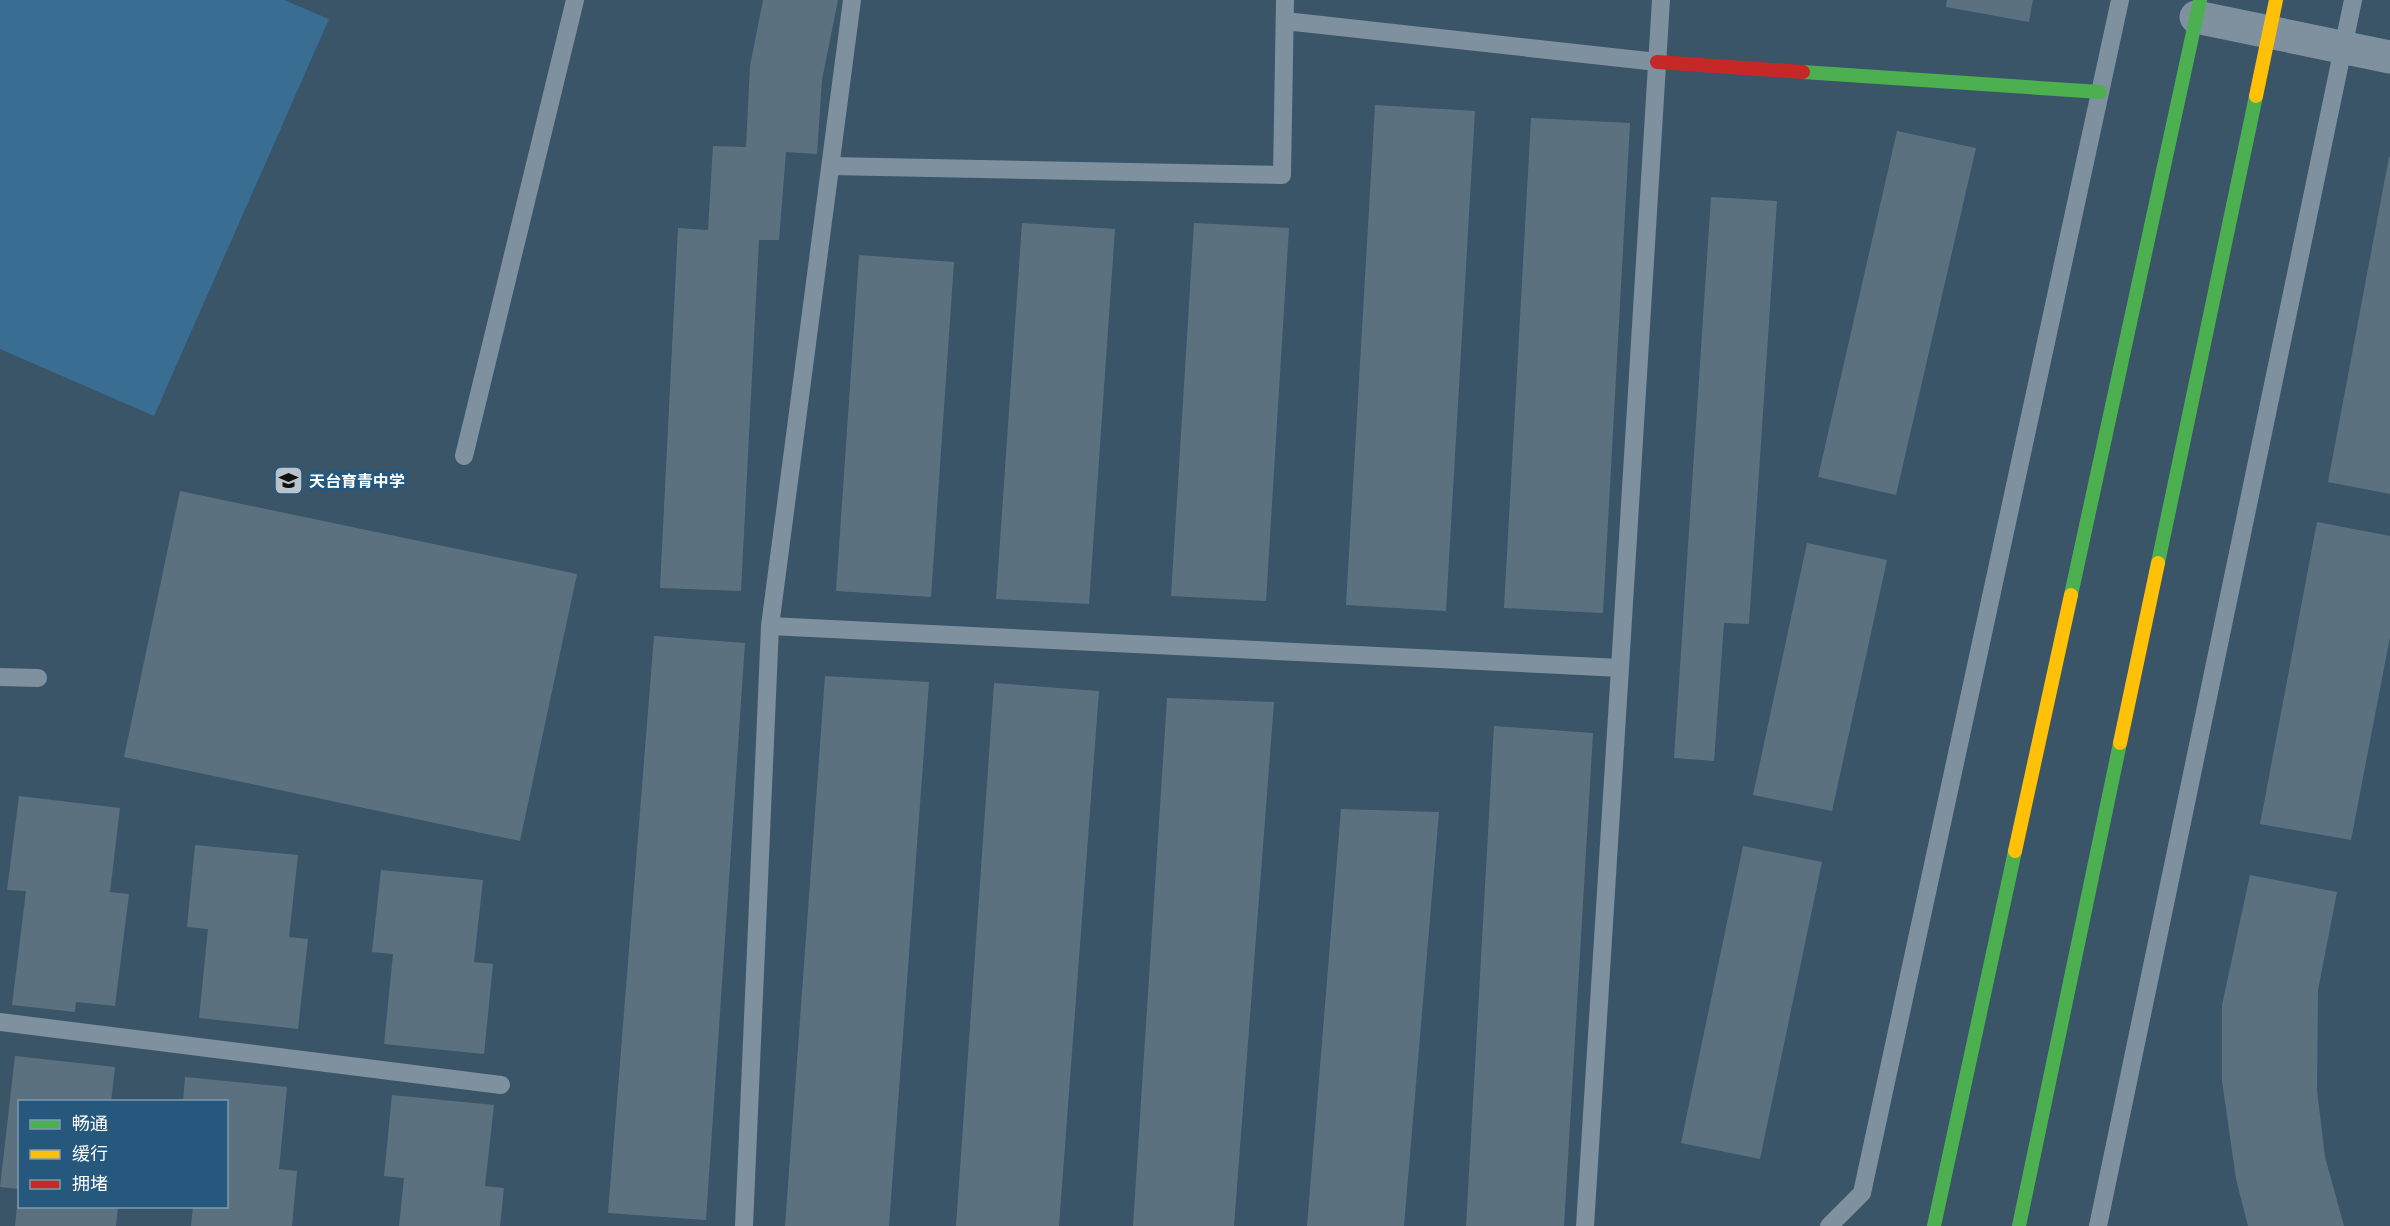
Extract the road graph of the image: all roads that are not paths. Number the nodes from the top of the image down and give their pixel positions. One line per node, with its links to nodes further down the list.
1 (575, 0): 16 (lane)
2 (852, 0): 15 (lane)
3 (1285, 0): 9 (lane)
4 (1661, 0): 13 (lane)
5 (2120, 0): 14 (lane)
6 (2276, 0): 10 (main road)
7 (2353, 0): 11 (lane)
8 (2198, 8): 10 (street); 26 (main road)
9 (1285, 21): 13 (lane); 15 (lane)
10 (2270, 32): 11 (street); 27 (main road)
11 (2343, 47): 12 (street); 28 (lane)
12 (2390, 57)
13 (1657, 62): 14 (main road); 18 (lane)
14 (2100, 92): 25 (lane)
15 (830, 166): 17 (lane)
16 (464, 456)
17 (770, 626): 18 (lane); 23 (lane)
18 (1620, 668): 24 (lane)
19 (0, 677): 20 (lane)
20 (38, 678)
21 (0, 1022): 22 (lane)
22 (501, 1085)
23 (744, 1226)
24 (1585, 1226)
25 (1829, 1226)
26 (1934, 1226)
27 (2019, 1226)
28 (2098, 1226)

